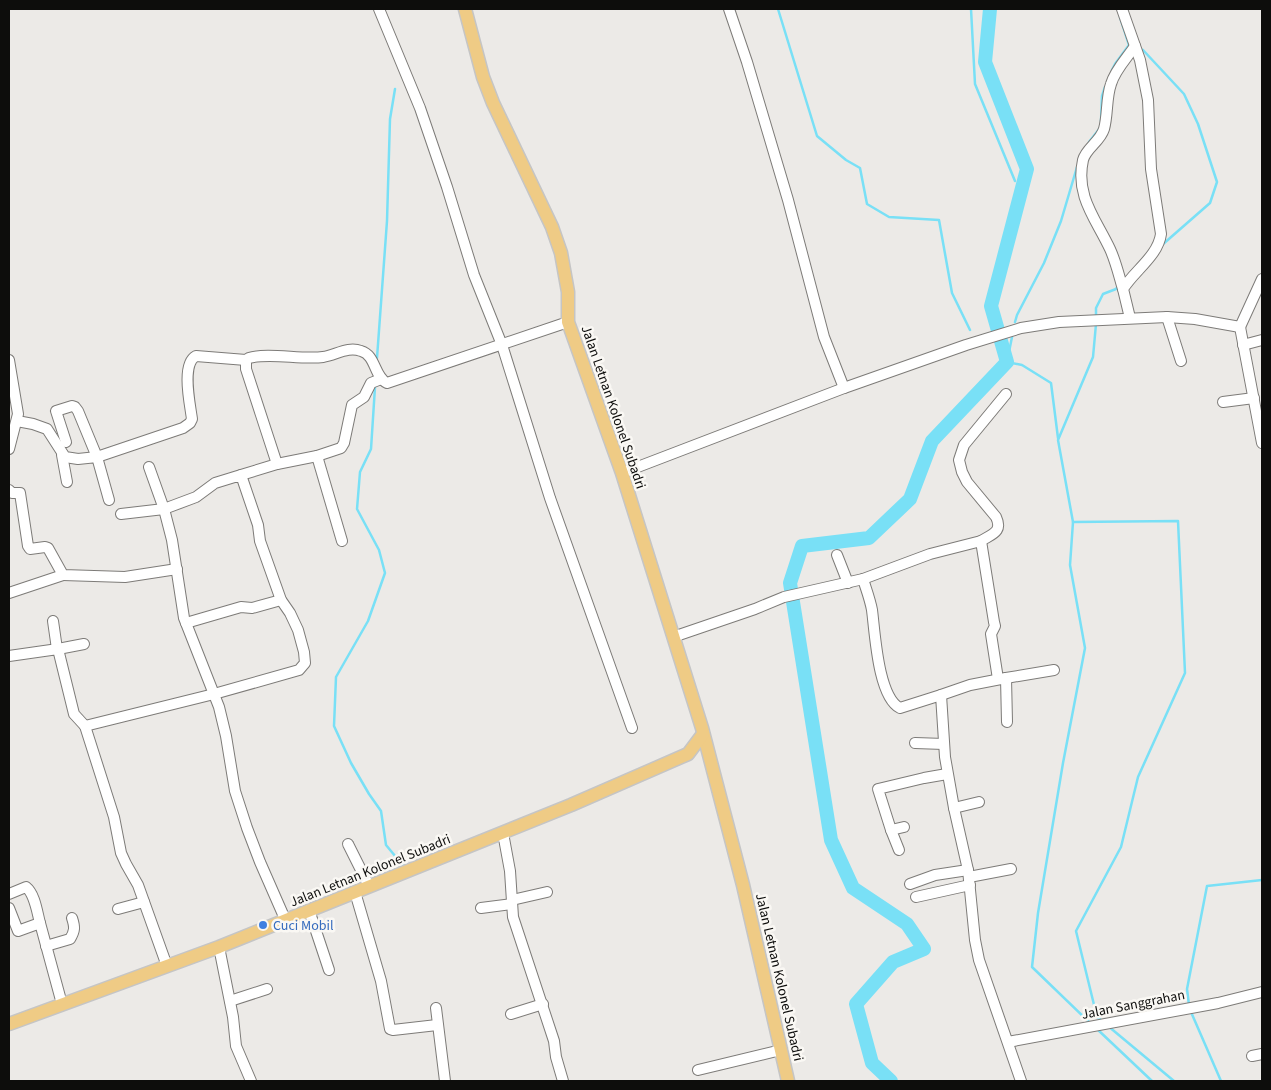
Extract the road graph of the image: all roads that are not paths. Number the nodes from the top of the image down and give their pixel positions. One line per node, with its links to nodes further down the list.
1 (379, 9): 13 (street)
2 (465, 9): 10 (main road, Jalan Letnan Kolonel Subadri)
3 (728, 9): 19 (street)
4 (1122, 9): 5 (street)
5 (1136, 46): 7 (street); 7 (street)
6 (1262, 279): 11 (street)
7 (1123, 289): 9 (street)
8 (1167, 317): 9 (street); 11 (street); 17 (street)
9 (1130, 318): 19 (street)
10 (568, 322): 13 (street); 32 (main road, Jalan Letnan Kolonel Subadri)
11 (1240, 327): 14 (street)
12 (1262, 340): 14 (street)
13 (502, 345): 18 (street); 60 (street)
14 (1243, 345): 20 (street)
15 (9, 360): 23 (street)
16 (246, 360): 18 (street); 29 (street); 30 (street)
17 (1181, 361)
18 (381, 379): 28 (street)
19 (844, 388): 32 (street)
20 (1256, 393): 22 (street); 25 (street)
21 (1006, 394): 40 (street)
22 (1223, 402)
23 (17, 421): 26 (street); 27 (street)
24 (66, 442): 29 (street)
25 (1262, 443)
26 (9, 449)
27 (62, 455): 29 (street); 34 (street)
28 (317, 456): 30 (street); 39 (street)
29 (96, 457): 36 (street)
30 (277, 464): 33 (street)
31 (149, 467): 37 (street)
32 (622, 473): 50 (main road, Jalan Letnan Kolonel Subadri)
33 (242, 475): 37 (street); 47 (street)
34 (67, 482)
35 (9, 490): 43 (street)
36 (109, 500)
37 (164, 509): 38 (street); 42 (street)
38 (120, 514)
39 (342, 541)
40 (981, 541): 44 (street); 55 (street)
41 (837, 555): 45 (street)
42 (177, 569): 43 (street); 49 (street)
43 (63, 575): 46 (street)
44 (863, 580): 45 (street); 57 (street)
45 (848, 583): 50 (street)
46 (9, 593)
47 (280, 600): 49 (street); 56 (street)
48 (52, 621): 52 (street)
49 (186, 624): 56 (street)
50 (673, 637): 61 (main road, Jalan Letnan Kolonel Subadri)
51 (84, 644): 52 (street)
52 (57, 649): 53 (street); 59 (street)
53 (9, 656)
54 (1054, 670): 55 (street)
55 (1002, 679): 57 (street); 58 (street)
56 (214, 694): 59 (street); 89 (street)
57 (941, 695): 63 (street)
58 (1007, 722)
59 (85, 726): 82 (street)
60 (632, 728)
61 (703, 734): 64 (main road, Jalan Letnan Kolonel Subadri); 65 (main road)
62 (915, 744): 63 (street)
63 (944, 744): 66 (street)
64 (708, 752): 65 (main road); 105 (main road, Jalan Letnan Kolonel Subadri)
65 (688, 754): 71 (main road, Jalan Letnan Kolonel Subadri)
66 (947, 774): 68 (street); 70 (street)
67 (979, 802): 68 (street)
68 (954, 808): 75 (street)
69 (904, 827): 70 (street)
70 (891, 830): 73 (street)
71 (502, 833): 77 (main road, Jalan Letnan Kolonel Subadri); 83 (street)
72 (348, 844): 77 (street)
73 (899, 850)
74 (1011, 869): 75 (street)
75 (969, 877): 76 (street); 81 (street); 104 (street)
76 (910, 884)
77 (369, 886): 78 (main road, Jalan Letnan Kolonel Subadri)
78 (355, 892): 87 (main road, Jalan Letnan Kolonel Subadri); 103 (street)
79 (547, 892): 83 (street)
80 (9, 894): 90 (street)
81 (916, 897)
82 (144, 902): 86 (street); 93 (street)
83 (512, 902): 85 (street); 99 (street)
84 (9, 908): 90 (street)
85 (482, 908)
86 (118, 909)
87 (309, 910): 89 (main road, Jalan Letnan Kolonel Subadri); 94 (street)
88 (72, 918): 91 (street)
89 (285, 919): 92 (main road, Jalan Letnan Kolonel Subadri)
90 (40, 922): 91 (street)
91 (46, 946): 98 (street)
92 (219, 947): 93 (main road, Jalan Letnan Kolonel Subadri); 97 (street)
93 (167, 966): 98 (main road, Jalan Letnan Kolonel Subadri)
94 (329, 970)
95 (267, 989): 97 (street)
96 (1262, 992): 104 (street, Jalan Sanggrahan)
97 (230, 1001): 107 (street)
98 (62, 1004): 102 (main road, Jalan Letnan Kolonel Subadri)
99 (543, 1004): 101 (street); 109 (street)
100 (436, 1008): 103 (street)
101 (511, 1014)
102 (9, 1024)
103 (437, 1025): 108 (street)
104 (1008, 1042): 111 (street)
105 (781, 1050): 106 (street); 110 (main road, Jalan Letnan Kolonel Subadri)
106 (698, 1070)
107 (248, 1080)
108 (445, 1081)
109 (563, 1081)
110 (788, 1081)
111 (1021, 1081)

